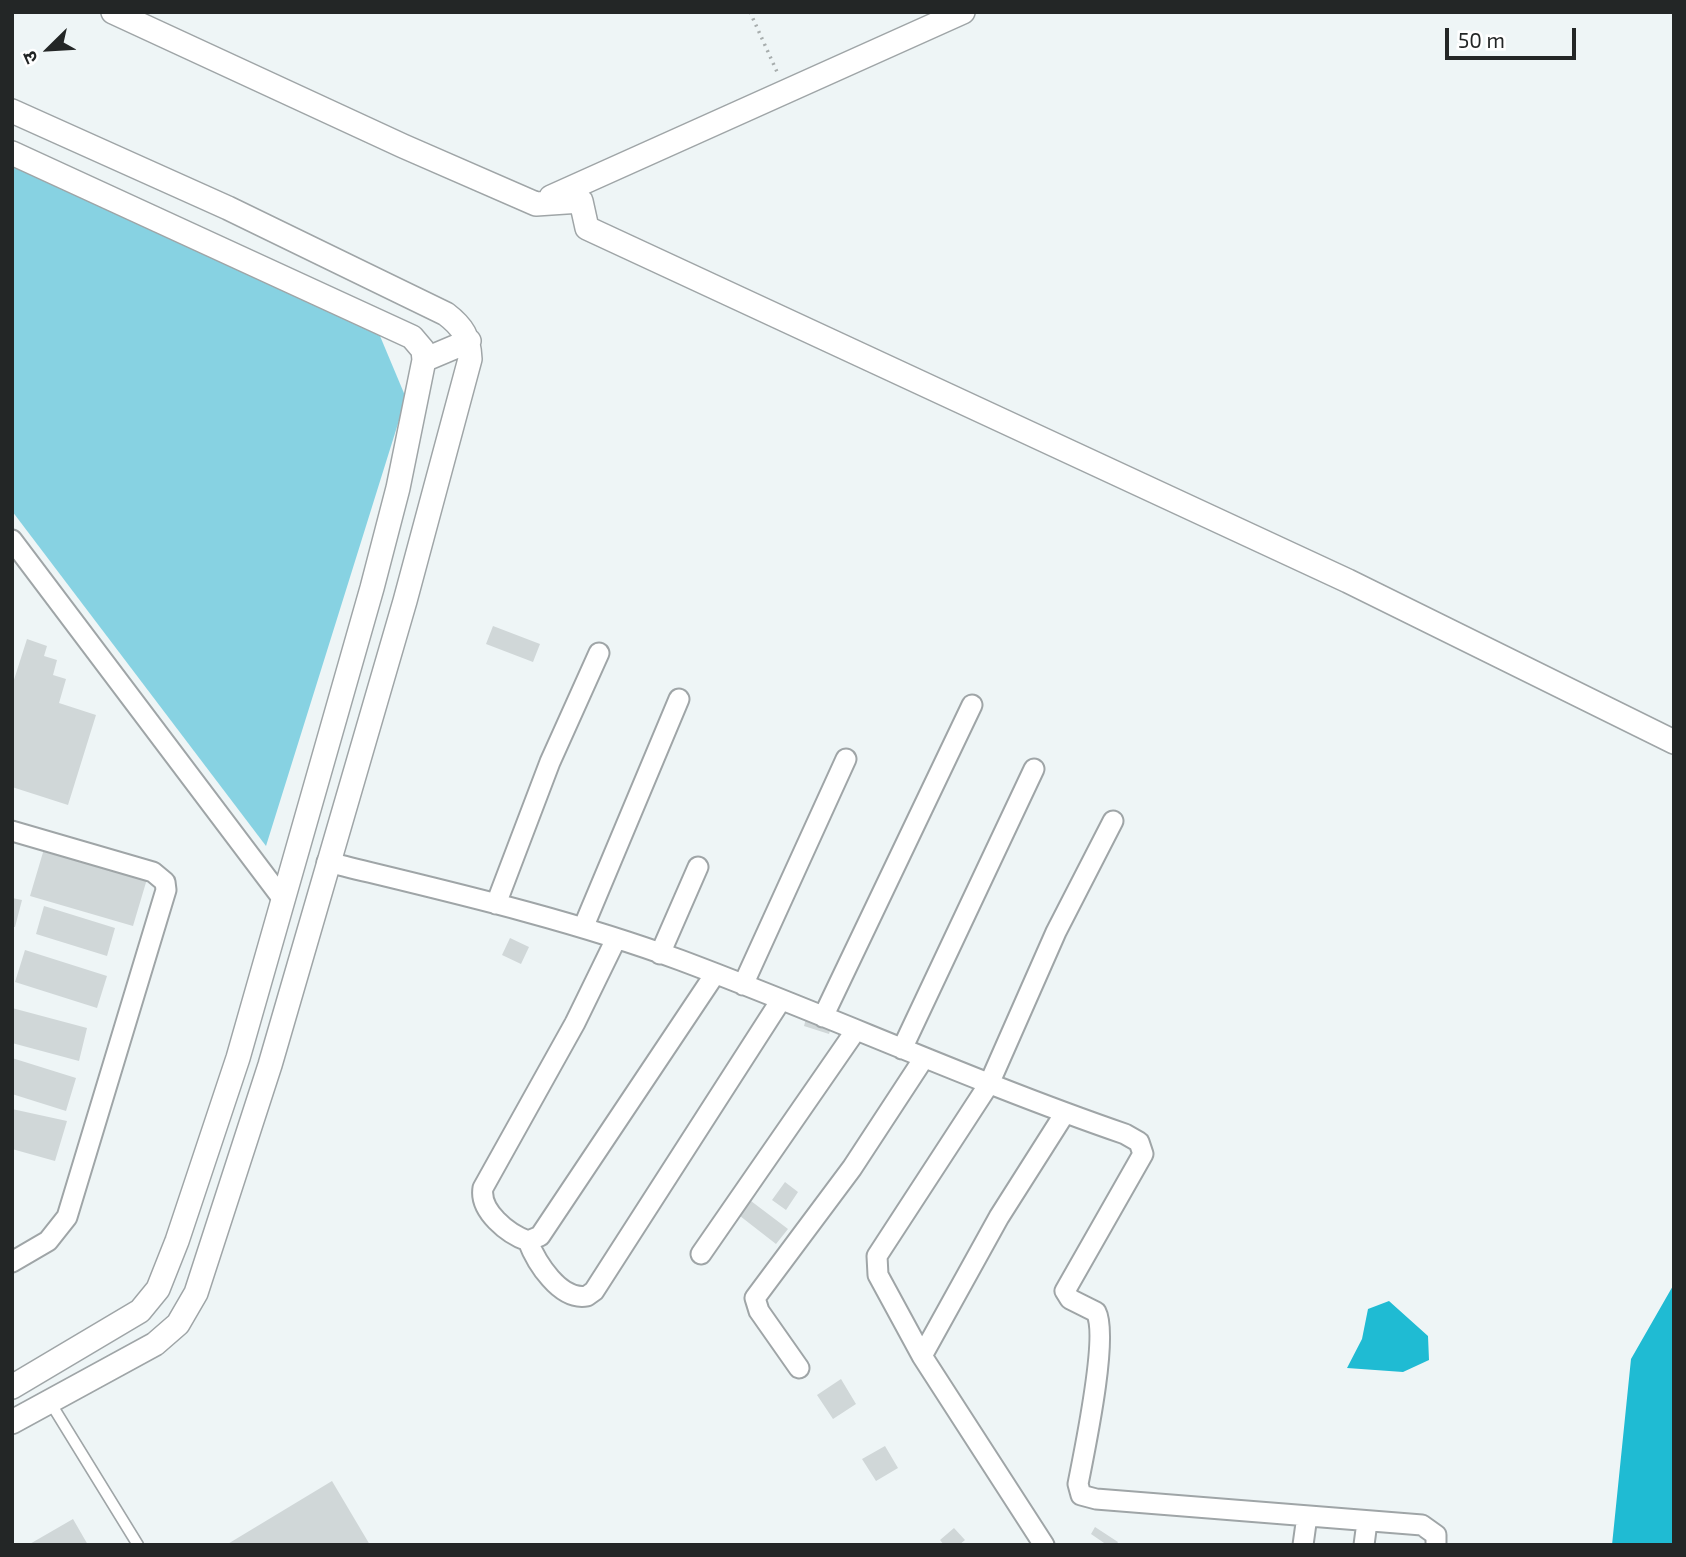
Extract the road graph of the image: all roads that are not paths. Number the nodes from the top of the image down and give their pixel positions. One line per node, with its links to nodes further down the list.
1 (113, 12): 5 (street)
2 (963, 12): 5 (street)
3 (12, 111): 6 (street)
4 (12, 153): 7 (street)
5 (536, 204): 12 (street)
6 (469, 341): 7 (street); 17 (street)
7 (424, 360): 19 (street)
8 (13, 546): 19 (street)
9 (599, 653): 20 (street)
10 (679, 699): 21 (street)
11 (972, 705): 27 (street)
12 (1674, 742)
13 (846, 759): 25 (street)
14 (1034, 769): 29 (street)
15 (1113, 821): 31 (street)
16 (12, 831): 35 (street)
17 (327, 862): 20 (street); 39 (street)
18 (698, 867): 23 (street)
19 (282, 898): 38 (street)
20 (496, 904): 21 (street)
21 (583, 928): 22 (street)
22 (616, 939): 23 (street); 33 (street)
23 (660, 954): 24 (street)
24 (715, 974): 25 (street); 33 (street)
25 (743, 985): 26 (street)
26 (781, 1000): 27 (street); 33 (street)
27 (823, 1017): 28 (street)
28 (856, 1030): 29 (street); 34 (street)
29 (902, 1049): 30 (street)
30 (924, 1058): 31 (street); 37 (street)
31 (989, 1084): 32 (street); 36 (street)
32 (1065, 1113): 36 (street); 41 (street)
33 (528, 1241)
34 (701, 1254)
35 (12, 1262)
36 (922, 1356): 44 (street)
37 (799, 1368)
38 (12, 1387)
39 (49, 1401): 40 (street); 43 (lane)
40 (12, 1422)
41 (1307, 1516): 42 (street); 45 (street)
42 (1367, 1522): 46 (street); 47 (street)
43 (138, 1545)
44 (1044, 1545)
45 (1303, 1545)
46 (1364, 1545)
47 (1436, 1545)

